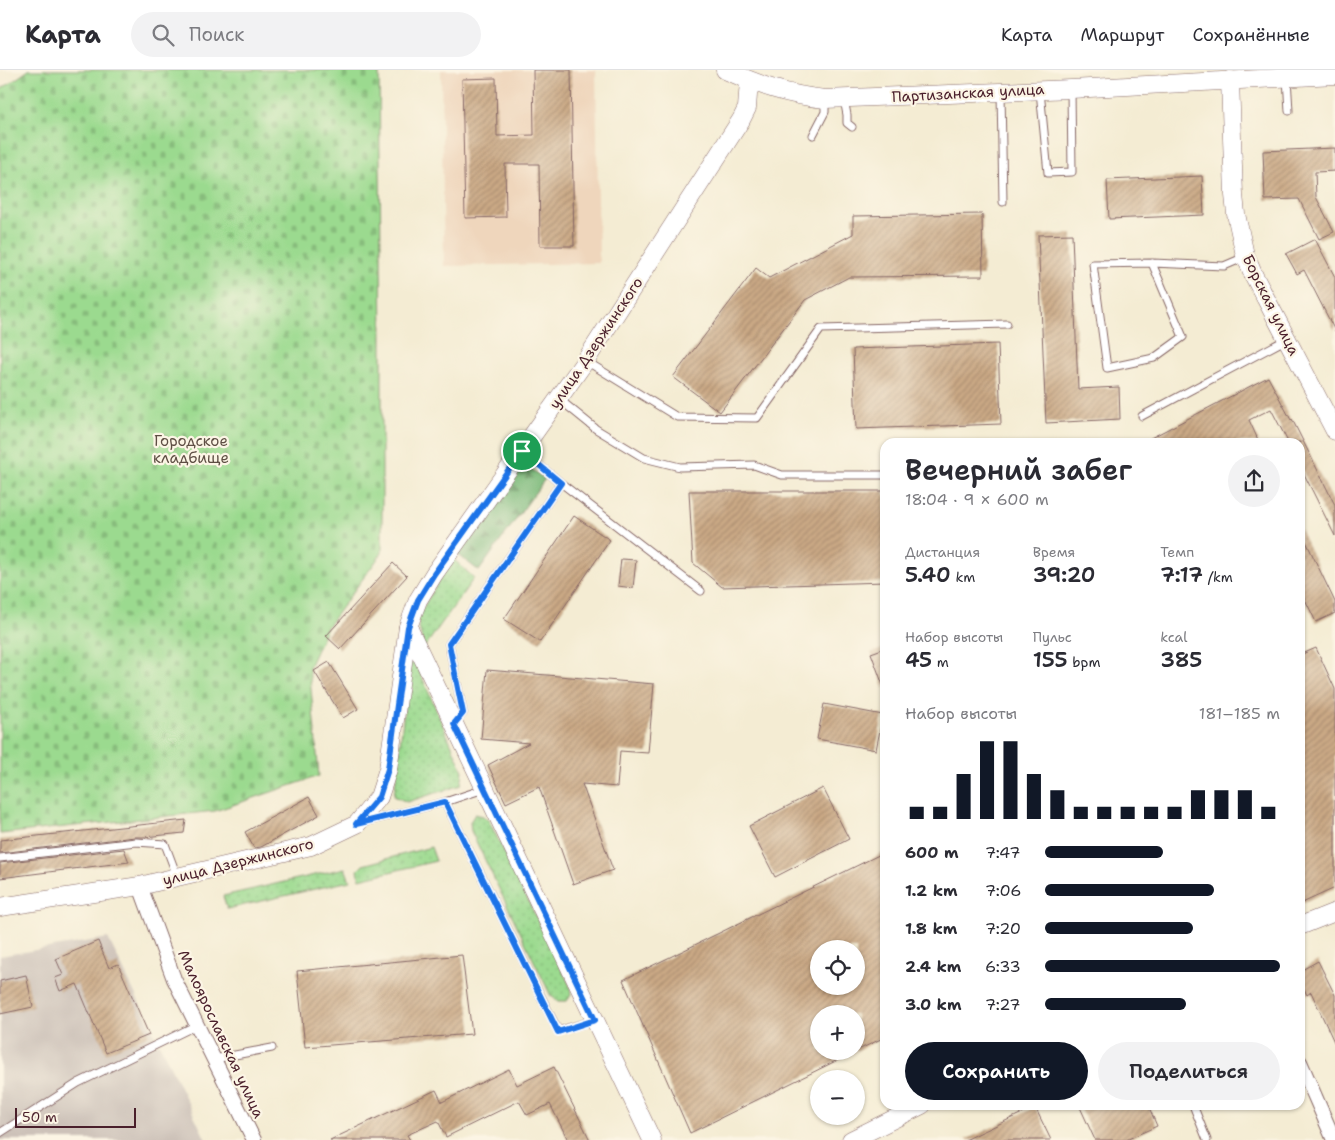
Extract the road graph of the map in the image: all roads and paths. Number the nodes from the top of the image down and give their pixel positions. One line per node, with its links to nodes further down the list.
1 (725, 70): 2 (street, Партизанская улица)
2 (749, 75): 9 (street, Партизанская улица); 19 (street, улица Дзержинского)
3 (1298, 75): 4 (street, Партизанская улица); 5 (street, Партизанская улица); 11 (lane)
4 (1335, 75)
5 (1230, 80): 6 (street, Партизанская улица); 15 (street, Борская улица)
6 (1071, 89): 7 (street, Партизанская улица); 7 (lane)
7 (1040, 90): 8 (street, Партизанская улица)
8 (1001, 92): 10 (street, Партизанская улица); 14 (lane)
9 (825, 99): 10 (street, Партизанская улица); 13 (lane)
10 (844, 99): 12 (lane)
11 (1289, 110)
12 (852, 127)
13 (814, 135)
14 (1003, 202)
15 (1245, 256): 16 (lane); 18 (street, Борская улица)
16 (1152, 263): 16 (lane)
17 (1006, 324): 19 (lane)
18 (1287, 339): 21 (lane); 22 (street, Борская улица)
19 (586, 360): 20 (street, улица Дзержинского)
20 (559, 399): 23 (street, улица Дзержинского); 24 (lane)
21 (1142, 416)
22 (1335, 431)
23 (522, 451): 25 (lane); 27 (street, улица Дзержинского)
24 (880, 475)
25 (561, 483): 26 (lane); 28 (lane)
26 (701, 591)
27 (408, 627): 28 (street); 31 (street, улица Дзержинского)
28 (454, 724): 29 (street)
29 (484, 789): 30 (lane); 38 (street)
30 (445, 802): 31 (lane); 38 (lane)
31 (356, 824): 33 (street, улица Дзержинского)
32 (0, 858): 33 (lane)
33 (177, 877): 34 (street, улица Дзержинского)
34 (140, 886): 35 (street, улица Дзержинского); 39 (street, Малоярославская улица)
35 (0, 907)
36 (1335, 912): 37 (street)
37 (1305, 924)
38 (595, 1020): 47 (street)
39 (197, 1025): 41 (street, Малоярославская улица); 45 (lane)
40 (272, 1048): 41 (lane)
41 (214, 1059): 46 (street, Малоярославская улица)
42 (1305, 1073): 50 (street)
43 (912, 1110): 48 (street)
44 (1196, 1110): 49 (lane)
45 (0, 1133)
46 (254, 1140)
47 (652, 1140)
48 (851, 1140)
49 (1207, 1140)
50 (1334, 1140)

